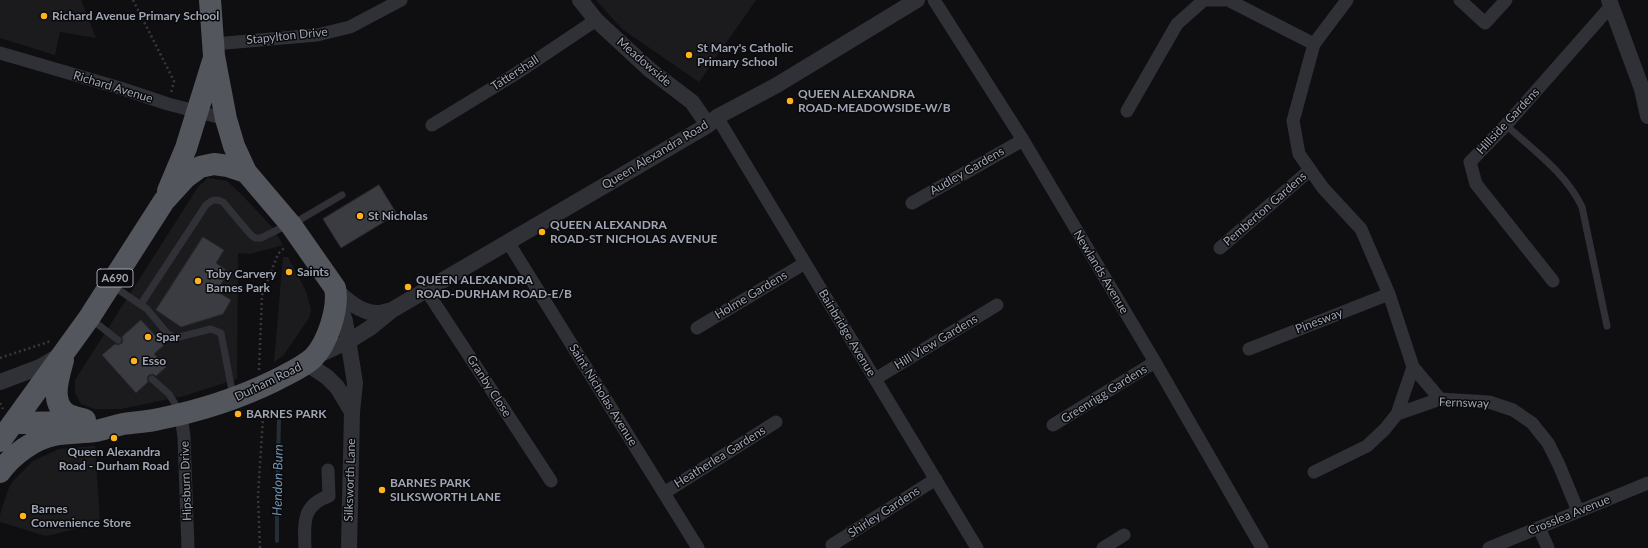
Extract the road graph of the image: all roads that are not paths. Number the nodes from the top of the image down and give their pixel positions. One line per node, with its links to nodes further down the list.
1 (210, 0): 14 (highway, Durham Road / A690)
2 (402, 0): 14 (street, Stapylton Drive)
3 (580, 0): 12 (street, Meadowside)
4 (917, 0): 20 (street, Queen Alexandra Road)
5 (934, 0): 23 (street, Newlands Avenue)
6 (1224, 0): 16 (street)
7 (1228, 0): 13 (street)
8 (1347, 0): 13 (street)
9 (1460, 0): 10 (street)
10 (1506, 0)
11 (1610, 3): 18 (street); 22 (street, Hillside Gardens)
12 (596, 20): 20 (street, Meadowside); 21 (street, Tattershall)
13 (1314, 44): 24 (street)
14 (214, 50): 17 (highway, Durham Road / A690); 19 (highway, Durham Road / A690)
15 (0, 53): 17 (street, Richard Avenue)
16 (1127, 111)
17 (198, 113): 19 (street, Richard Avenue); 27 (highway, Durham Road / A690)
18 (1648, 116)
19 (226, 119): 25 (highway, Durham Road / A690)
20 (713, 121): 30 (street, Queen Alexandra Road); 32 (street, Bainbridge Avenue)
21 (432, 125)
22 (1506, 125): 33 (street, Hillside Gardens); 42 (lane)
23 (1023, 140): 28 (street, Audley Gardens); 49 (street, Newlands Avenue)
24 (1310, 170): 31 (street, Pemberton Gardens); 37 (street)
25 (246, 172): 27 (highway, Durham Road / A690); 29 (highway, Durham Road / A690)
26 (342, 194): 29 (lane)
27 (164, 201): 34 (highway, Durham Road / A690)
28 (912, 203)
29 (291, 225): 36 (highway, Durham Road / A690); 38 (lane)
30 (508, 242): 35 (street, Queen Alexandra Road); 71 (street, Saint Nicholas Avenue)
31 (1220, 248)
32 (805, 263): 43 (street, Holme Gardens); 52 (street, Bainbridge Avenue)
33 (1553, 282)
34 (111, 285): 38 (lane); 41 (highway, Durham Road / A690)
35 (426, 290): 40 (street, Queen Alexandra Road); 69 (street, Granby Close)
36 (336, 293): 40 (street, Queen Alexandra Road); 45 (street, Silksworth Lane); 48 (highway, Durham Road)
37 (1390, 294): 47 (street, Pinesway); 50 (street)
38 (141, 304): 54 (lane)
39 (997, 305): 52 (street, Hill View Gardens)
40 (392, 310): 45 (street, Queen Alexandra Road)
41 (89, 318): 44 (lane); 46 (highway, Durham Road / A690)
42 (1607, 326)
43 (698, 328)
44 (118, 340)
45 (349, 341): 48 (street, Queen Alexandra Road); 56 (street, Silksworth Lane)
46 (67, 349): 53 (street); 59 (highway, Durham Road / A690); 60 (highway, Durham Road / A690)
47 (1249, 349)
48 (310, 360): 54 (highway, Durham Road / A690); 56 (street)
49 (1155, 362): 63 (street, Greenrigg Gardens); 82 (street, Newlands Avenue)
50 (1413, 367): 55 (street); 57 (street)
51 (152, 379): 58 (lane)
52 (875, 379): 68 (street, Bainbridge Avenue)
53 (0, 382)
54 (233, 399): 58 (highway, Durham Road / A690)
55 (1440, 399): 57 (street, Fernsway); 72 (street, Fernsway)
56 (352, 412): 79 (street, Silksworth Lane)
57 (1397, 414): 67 (street)
58 (181, 415): 62 (highway, Durham Road / A690); 77 (street, Hipsburn Drive)
59 (7, 422): 60 (highway, Durham Road / A690); 64 (highway, Durham Road / A690)
60 (92, 422): 62 (highway, Durham Road / A690)
61 (776, 422): 71 (street, Heatherlea Gardens)
62 (123, 424): 66 (highway, Durham Road / A690)
63 (1053, 425)
64 (0, 442)
65 (328, 470): 78 (street)
66 (0, 472)
67 (1314, 472)
68 (936, 479): 76 (street, Shirley Gardens); 80 (street, Bainbridge Avenue)
69 (551, 481)
70 (1648, 483): 72 (street, Crosslea Avenue)
71 (664, 493): 75 (street, Saint Nicholas Avenue)
72 (1578, 511): 73 (street, Crosslea Avenue)
73 (1539, 528): 83 (street, Crosslea Avenue); 84 (street)
74 (1124, 535): 81 (street)
75 (693, 546)
76 (832, 546)
77 (188, 548)
78 (305, 548)
79 (349, 548)
80 (977, 548)
81 (1103, 548)
82 (1262, 548)
83 (1489, 548)
84 (1548, 548)

